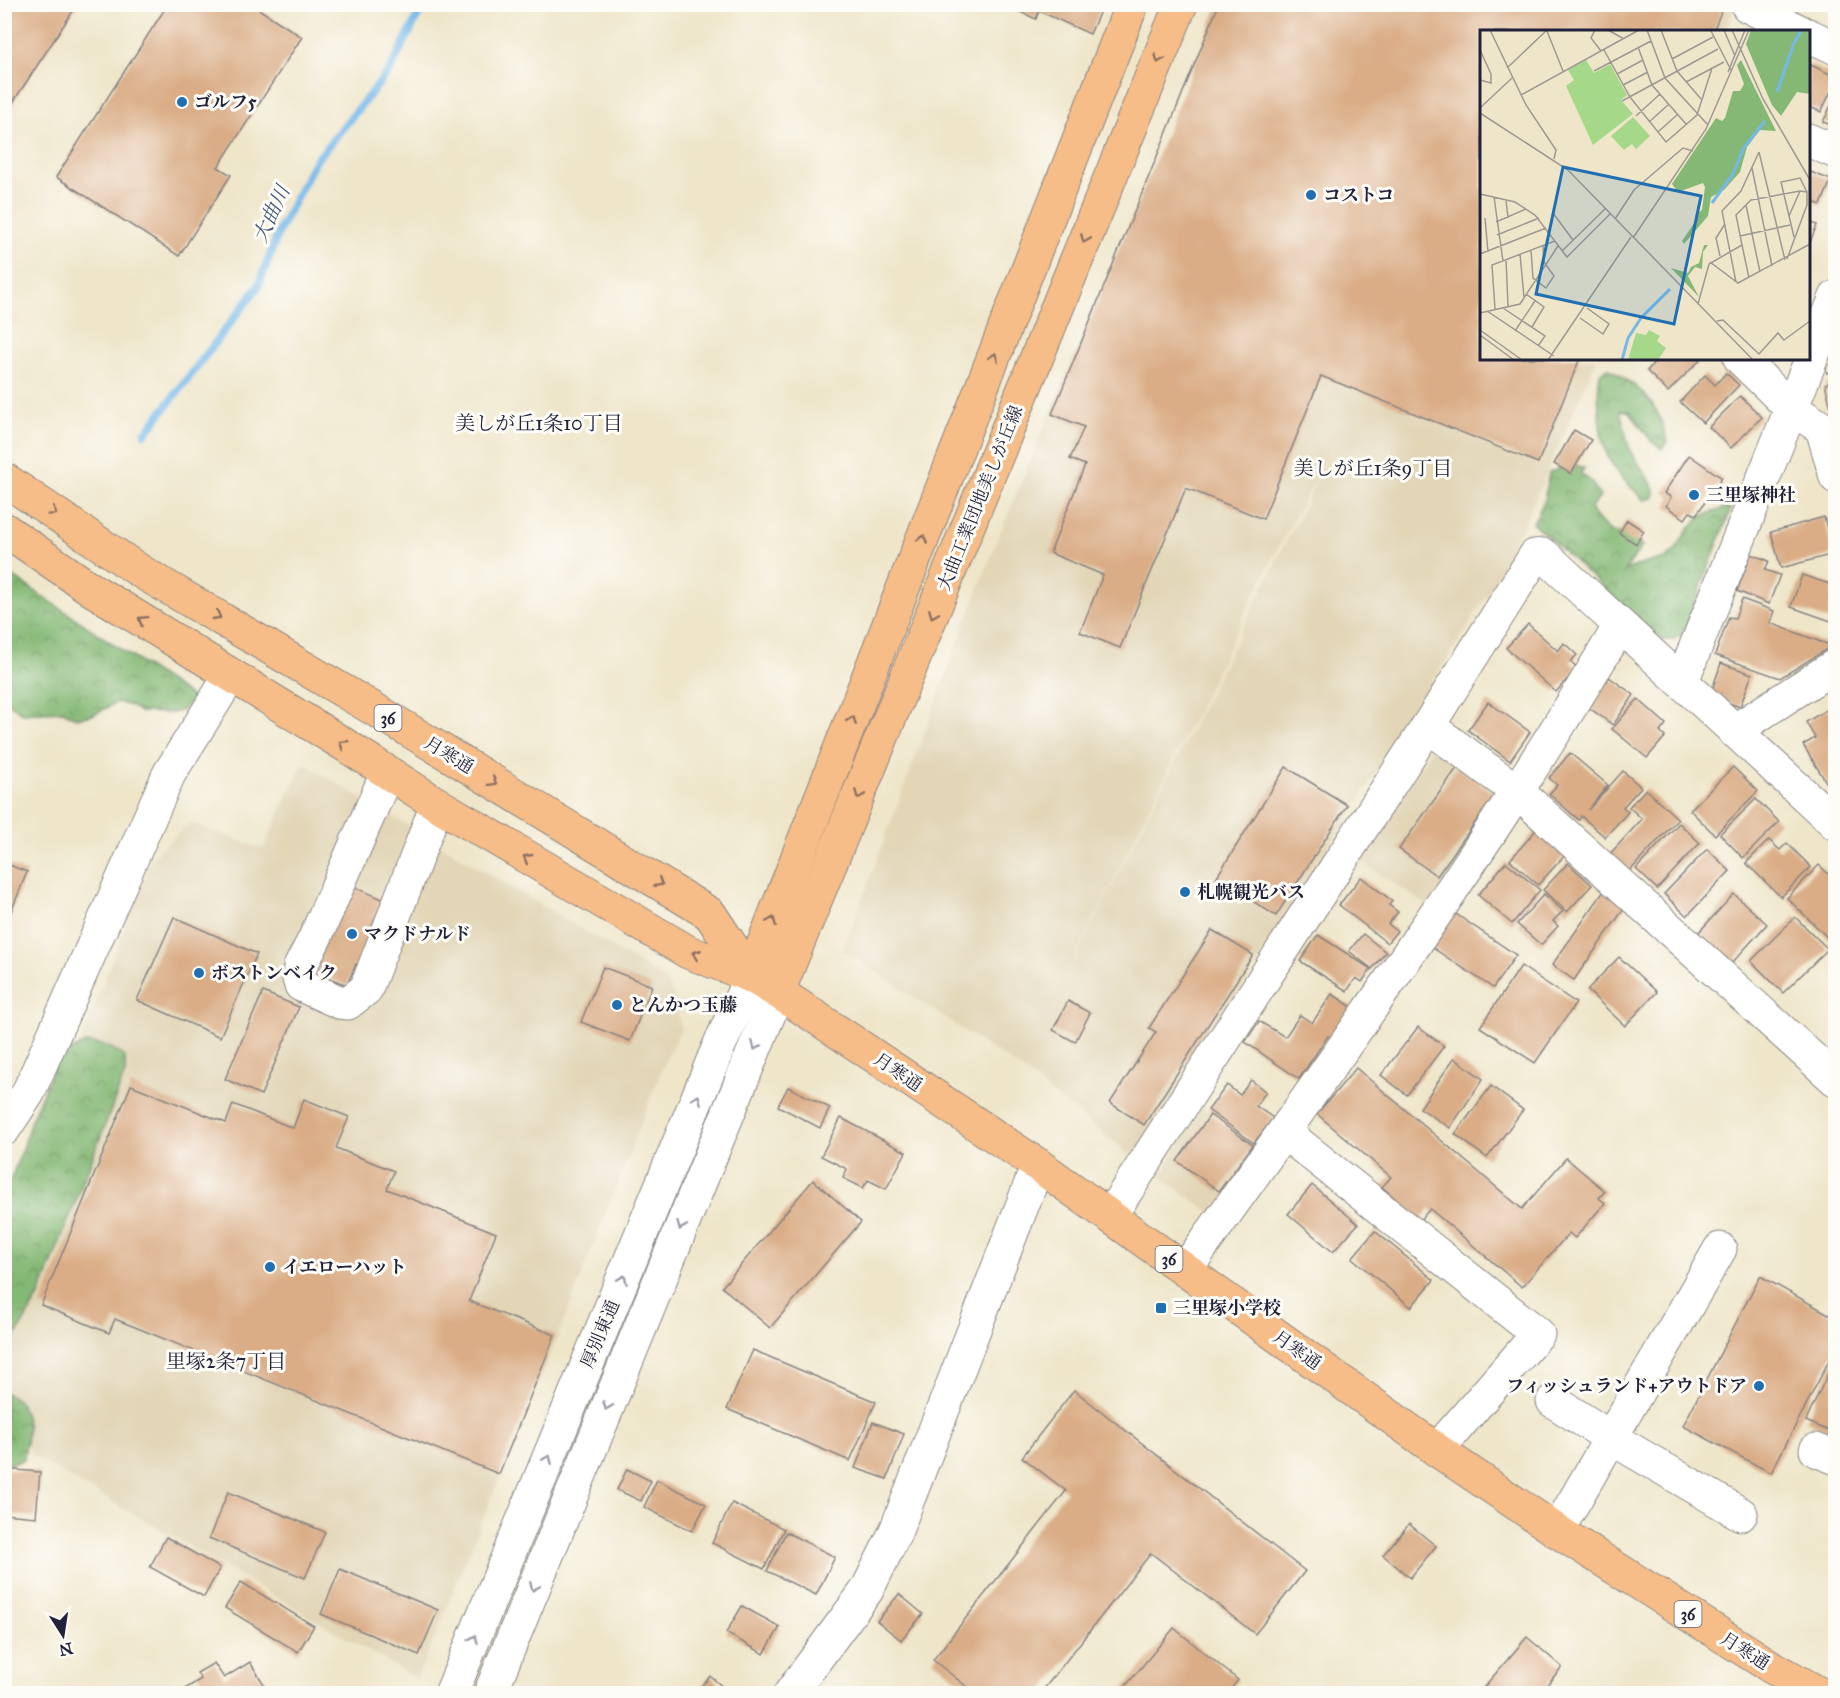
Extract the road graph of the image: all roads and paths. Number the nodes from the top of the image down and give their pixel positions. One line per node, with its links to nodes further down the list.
1 (1132, 4): 25 (main road, 大曲工業団地美しが丘線, one-way to 1)
2 (1181, 4): 25 (main road, 大曲工業団地美しが丘線, one-way to 25)
3 (1748, 6): 4 (street)
4 (1797, 30)
5 (1810, 35): 6 (street)
6 (1836, 48)
7 (1810, 140): 8 (street)
8 (1836, 152)
9 (1836, 297): 11 (street)
10 (1742, 360): 11 (street)
11 (1792, 409): 12 (street); 18 (street)
12 (1836, 477)
13 (4, 479): 25 (main road, 月寒通 / 36, one-way to 25)
14 (4, 529): 17 (main road, 月寒通 / 36, one-way to 14)
15 (1620, 626): 18 (street); 19 (street); 22 (street)
16 (1836, 665): 20 (street)
17 (231, 675): 21 (main road, 月寒通 / 36, one-way to 17); 27 (street)
18 (1682, 681): 20 (street)
19 (1428, 726): 22 (street); 30 (street)
20 (1734, 731): 24 (street)
21 (387, 773): 23 (main road, 月寒通 / 36); 23 (street)
22 (1518, 792): 26 (street); 28 (street)
23 (437, 804): 25 (main road, 月寒通 / 36, one-way to 23)
24 (1836, 824)
25 (764, 984): 29 (main road, 月寒通 / 36); 38 (street, 厚別東通, one-way to 25); 39 (street, 厚別東通, one-way to 39)
26 (1835, 1079)
27 (4, 1129)
28 (1284, 1132): 32 (street); 35 (street)
29 (1038, 1165): 30 (main road, 月寒通 / 36); 40 (street)
30 (1110, 1216): 32 (main road, 月寒通 / 36)
31 (1720, 1249): 34 (street)
32 (1185, 1270): 35 (main road, 月寒通 / 36)
33 (1553, 1401): 34 (street)
34 (1611, 1438): 36 (street); 37 (street)
35 (1437, 1450): 37 (main road, 月寒通 / 36)
36 (1741, 1514)
37 (1557, 1531): 41 (main road, 月寒通 / 36)
38 (451, 1694)
39 (490, 1694)
40 (790, 1694)
41 (1820, 1694)

